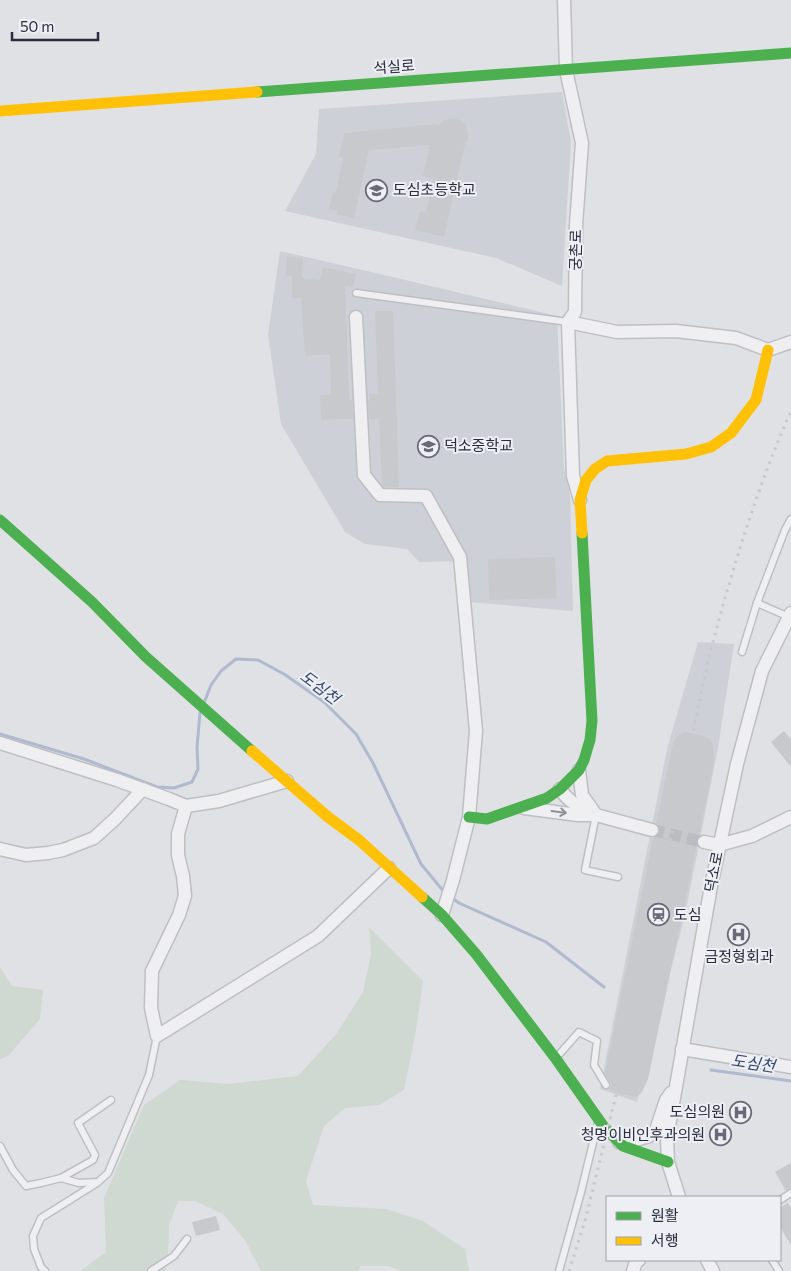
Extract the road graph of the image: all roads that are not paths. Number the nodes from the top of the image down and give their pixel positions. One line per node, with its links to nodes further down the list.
1 (564, 0): 3 (street, 궁촌로)
2 (791, 53): 3 (street, 석실로)
3 (566, 70): 4 (street, 석실로); 7 (street, 궁촌로)
4 (0, 111)
5 (356, 293): 7 (lane)
6 (356, 318): 24 (street)
7 (568, 322): 9 (street); 10 (street, 궁촌로)
8 (791, 342): 9 (street)
9 (768, 350): 10 (street)
10 (580, 500): 17 (street)
11 (791, 519): 13 (lane)
12 (0, 520): 18 (street)
13 (757, 603): 14 (lane); 15 (lane)
14 (790, 615): 28 (street, 덕소로)
15 (742, 652)
16 (0, 744): 19 (street)
17 (579, 770): 20 (street); 23 (street)
18 (287, 781): 21 (street); 30 (street)
19 (143, 789): 21 (street); 29 (street)
20 (560, 789): 22 (street); 23 (street)
21 (186, 806): 33 (street)
22 (522, 808): 23 (street, one-way to 23); 24 (street)
23 (596, 815): 26 (street); 31 (lane)
24 (469, 816): 32 (street)
25 (791, 817): 28 (street)
26 (652, 830)
27 (704, 842): 28 (street)
28 (719, 845): 34 (street, 덕소로)
29 (0, 850)
30 (389, 868): 32 (street); 33 (street)
31 (618, 876)
32 (442, 915): 35 (street)
33 (157, 1036): 45 (lane)
34 (682, 1049): 36 (street); 38 (street, 덕소로)
35 (556, 1059): 37 (lane); 40 (street)
36 (791, 1067)
37 (606, 1085)
38 (676, 1087): 41 (street); 43 (street, 덕소로)
39 (112, 1100): 44 (lane)
40 (598, 1119): 41 (street); 50 (lane)
41 (619, 1142): 43 (street)
42 (0, 1146): 44 (lane)
43 (668, 1162): 46 (street, 덕소로)
44 (61, 1178): 45 (lane)
45 (98, 1182): 48 (lane)
46 (679, 1196)
47 (187, 1240): 49 (lane)
48 (45, 1271)
49 (151, 1271)
50 (559, 1271)

